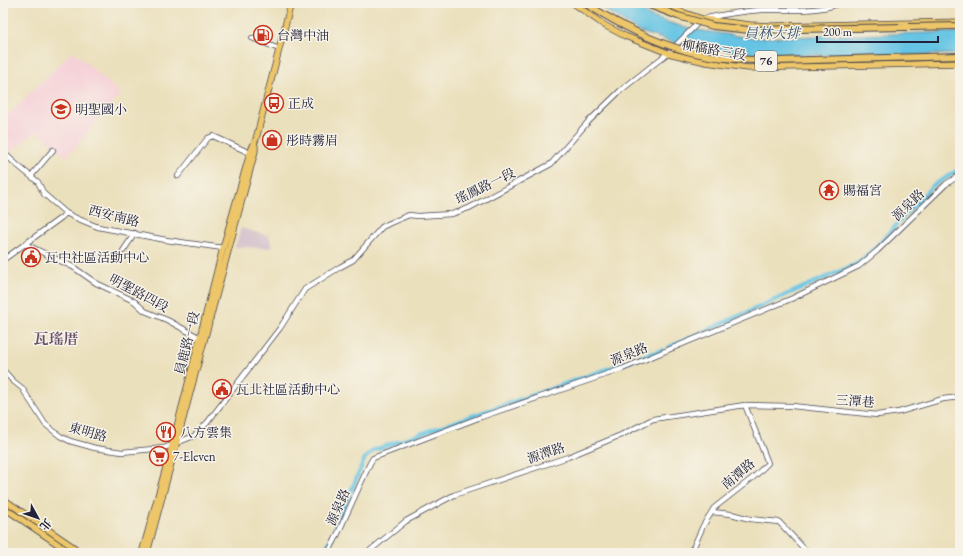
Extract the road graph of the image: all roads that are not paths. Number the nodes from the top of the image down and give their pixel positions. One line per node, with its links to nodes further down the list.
1 (291, 3): 11 (main road, 員鹿路一段)
2 (573, 3): 12 (main road, 柳橋路三段)
3 (584, 3): 13 (highway, 76, bridge)
4 (644, 3): 9 (highway, bridge)
5 (656, 3): 7 (main road)
6 (841, 3): 7 (street)
7 (702, 19): 8 (main road); 12 (street, 瑤鳳路一段)
8 (960, 22)
9 (960, 26)
10 (252, 38): 11 (street)
11 (279, 49): 15 (main road, 員鹿路一段)
12 (668, 52): 14 (main road, 柳橋路三段); 32 (street, 瑤鳳路一段)
13 (960, 56)
14 (960, 63)
15 (256, 139): 18 (main road, 員鹿路一段); 28 (main road, 員鹿路一段)
16 (3, 149): 20 (street, 西安南路)
17 (53, 150): 20 (street)
18 (250, 153): 21 (street); 25 (main road, 員鹿路一段)
19 (960, 175): 42 (street, 源泉路)
20 (31, 176): 22 (street, 西安南路)
21 (178, 176)
22 (66, 213): 23 (street, 西安南路); 24 (street)
23 (135, 233): 25 (street, 西安南路); 26 (street)
24 (25, 244): 27 (street); 28 (street, 明聖路四段)
25 (223, 248): 28 (main road, 員鹿路一段)
26 (123, 251)
27 (3, 260)
28 (202, 340): 32 (main road, 員鹿路一段); 33 (main road, 員鹿路一段)
29 (3, 370): 33 (street, 東明路)
30 (960, 397): 31 (street, 三潭巷)
31 (745, 405): 37 (street, 南潭路); 43 (street, 源潭路)
32 (178, 443): 33 (street, 瑤鳳路一段); 41 (main road, 員鹿路一段)
33 (172, 446): 40 (main road, 員鹿路一段)
34 (3, 499): 35 (main road)
35 (10, 504): 36 (street); 39 (main road)
36 (3, 508): 38 (main road)
37 (712, 512): 44 (street, 南潭路); 45 (street)
38 (71, 553)
39 (82, 553)
40 (142, 553)
41 (147, 553)
42 (328, 553)
43 (367, 553)
44 (689, 553)
45 (808, 553)

